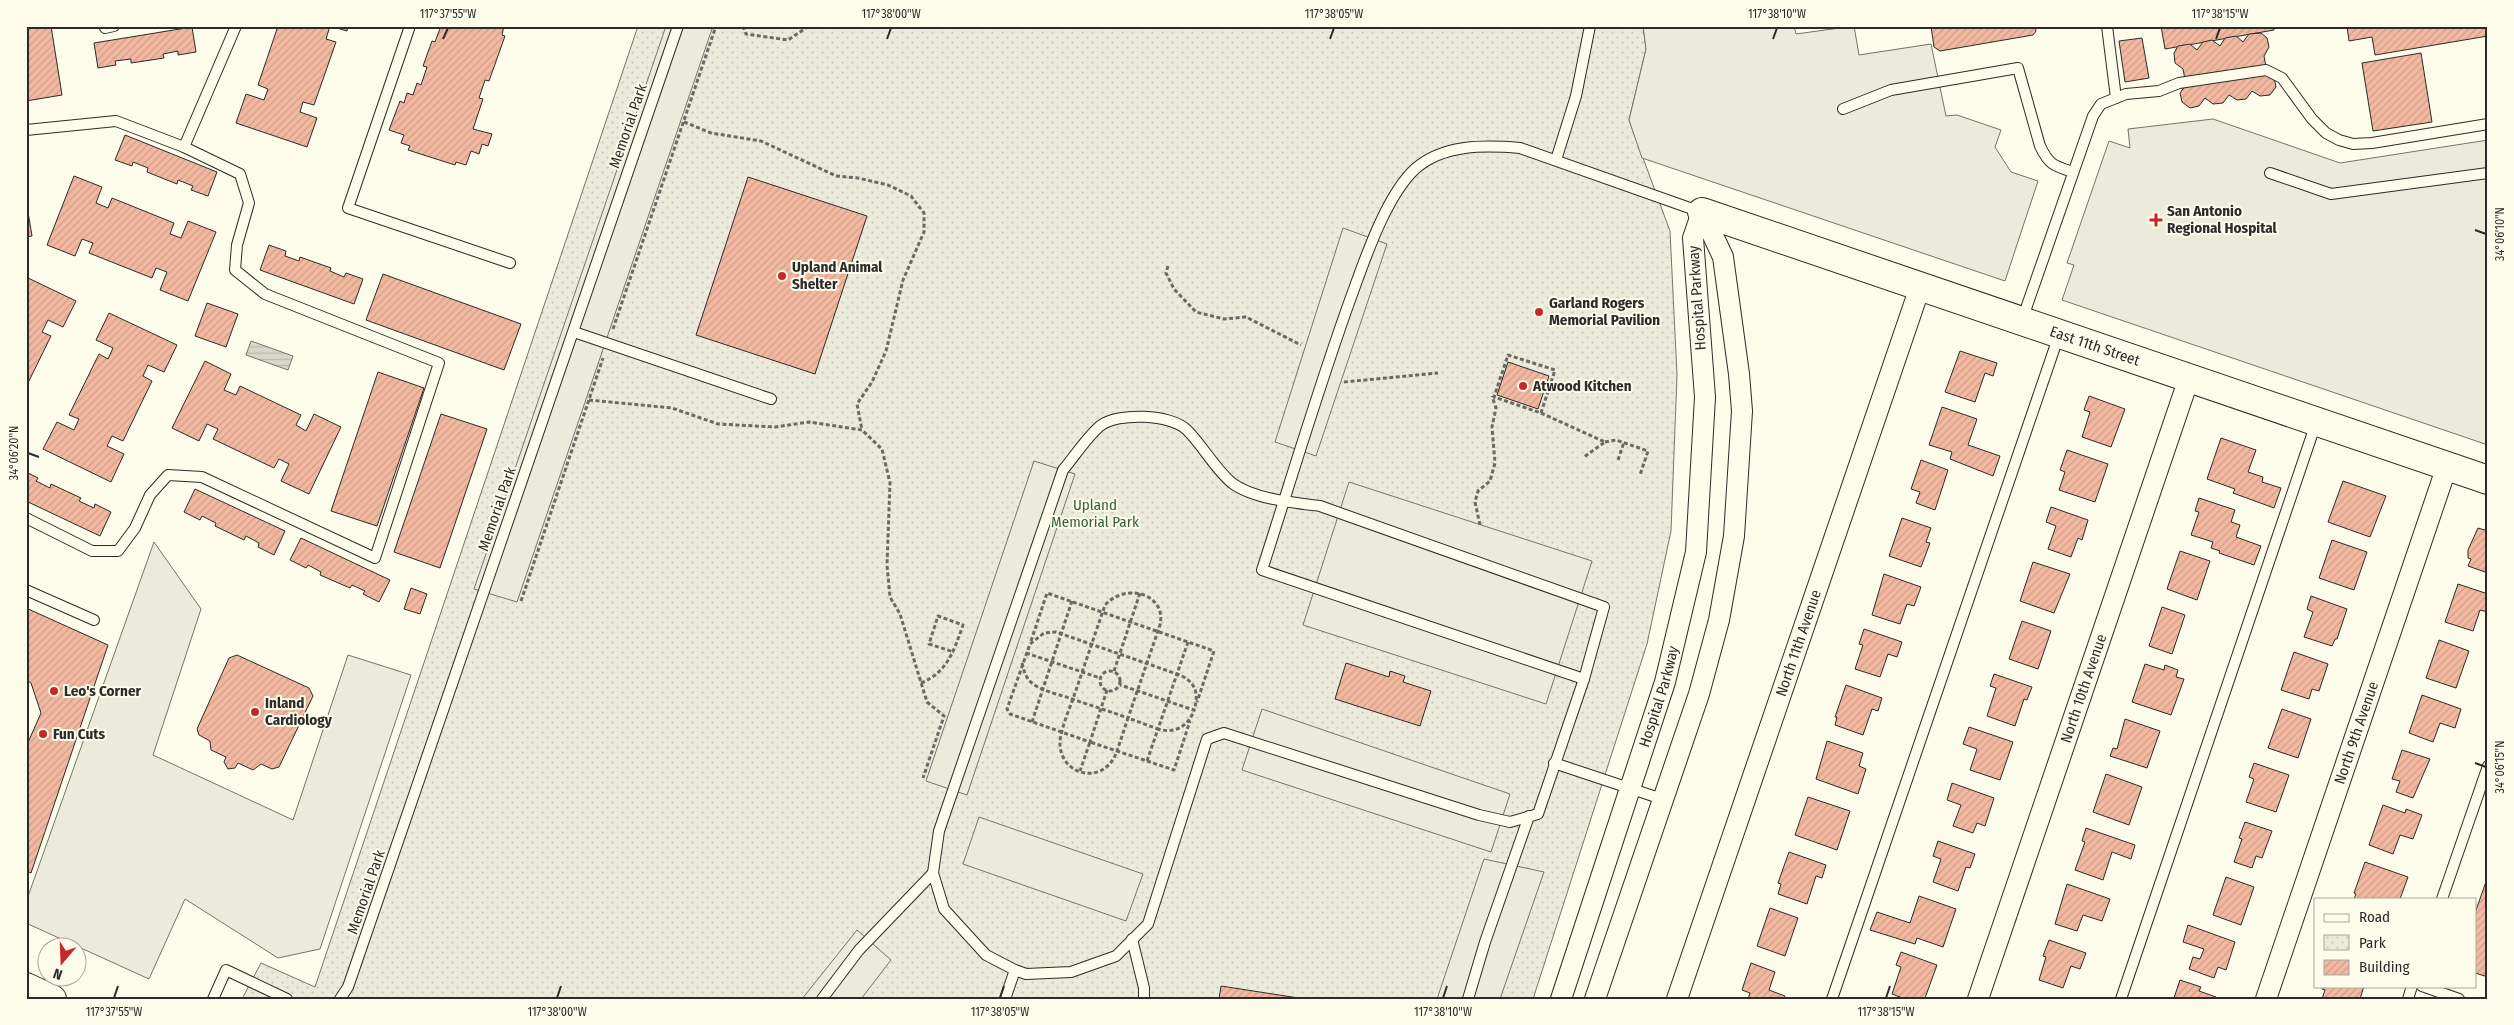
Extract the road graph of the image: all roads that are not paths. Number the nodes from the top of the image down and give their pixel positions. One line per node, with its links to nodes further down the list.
1 (236, 26): 10 (lane)
2 (410, 26): 16 (lane)
3 (678, 26): 19 (lane, Memorial Park)
4 (1590, 26): 11 (lane)
5 (2107, 26): 6 (lane)
6 (2116, 98): 8 (lane); 12 (lane)
7 (1843, 109): 12 (lane)
8 (2488, 124)
9 (26, 130): 10 (lane)
10 (184, 147): 27 (lane)
11 (1556, 160): 15 (lane); 26 (lane)
12 (2073, 172): 18 (lane)
13 (2270, 173): 14 (lane)
14 (2488, 173)
15 (1702, 212): 17 (street, East 11th Street); 33 (street, Hospital Parkway); 34 (street, Hospital Parkway)
16 (510, 263)
17 (1920, 287): 18 (street, East 11th Street); 52 (street, North 11th Avenue)
18 (2022, 321): 20 (street, East 11th Street)
19 (574, 332): 22 (lane); 45 (lane, Memorial Park)
20 (2059, 334): 21 (street, East 11th Street); 53 (lane)
21 (2189, 378): 23 (street, East 11th Street); 54 (street, North 10th Avenue)
22 (771, 399)
23 (2317, 422): 24 (street, East 11th Street); 55 (lane)
24 (2447, 466): 25 (street, East 11th Street); 56 (street, North 9th Avenue)
25 (2488, 480)
26 (1284, 502): 30 (lane); 30 (lane); 36 (lane)
27 (26, 518)
28 (26, 590): 29 (lane)
29 (94, 620)
30 (1584, 679): 31 (lane)
31 (1554, 763): 33 (lane); 35 (lane)
32 (2488, 766): 37 (lane)
33 (1632, 788): 34 (lane); 50 (street, Hospital Parkway)
34 (1662, 799): 51 (street, Hospital Parkway)
35 (1529, 816): 38 (lane); 49 (lane)
36 (933, 873): 39 (lane); 46 (lane)
37 (2442, 898)
38 (1132, 939): 39 (lane); 48 (lane)
39 (1015, 970): 47 (lane)
40 (26, 987): 42 (street)
41 (2428, 988): 57 (lane)
42 (52, 999)
43 (213, 999): 44 (lane)
44 (287, 999)
45 (340, 999)
46 (822, 999)
47 (1005, 999)
48 (1144, 999)
49 (1468, 999)
50 (1561, 999)
51 (1595, 999)
52 (1677, 999)
53 (1832, 999)
54 (1978, 999)
55 (2121, 999)
56 (2266, 999)
57 (2459, 999)

